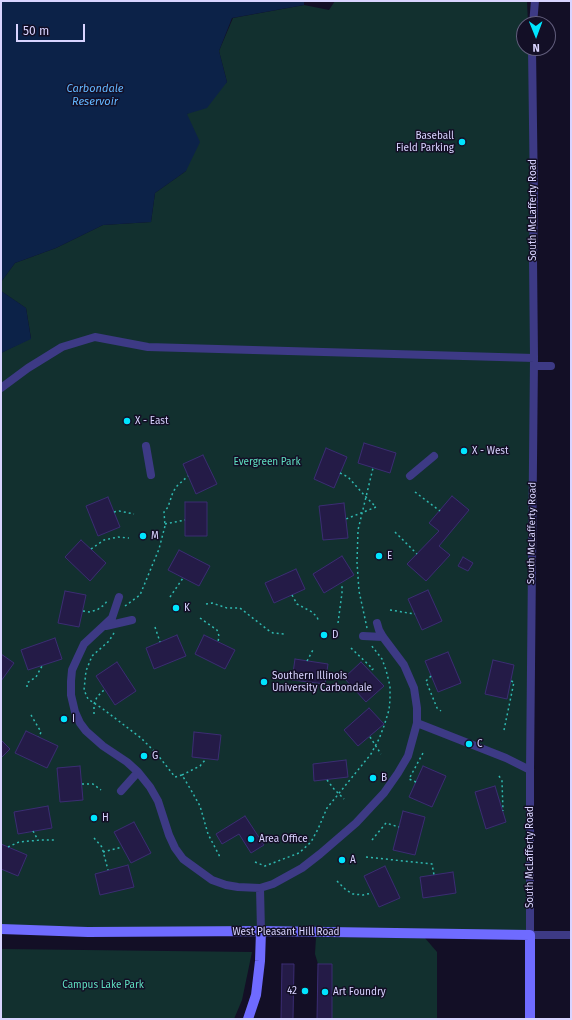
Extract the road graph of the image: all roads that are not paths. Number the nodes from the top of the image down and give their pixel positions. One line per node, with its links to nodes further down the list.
1 (535, 1): 2 (street)
2 (534, 16)
3 (532, 56): 4 (street, South McLafferty Road)
4 (534, 362): 5 (street); 6 (street); 18 (street, South McLafferty Road)
5 (551, 366)
6 (1, 388)
7 (146, 446): 9 (street)
8 (434, 456): 10 (street)
9 (151, 475)
10 (410, 476)
11 (116, 596): 14 (street)
12 (132, 620): 14 (street)
13 (377, 623): 16 (street)
14 (103, 627): 19 (street)
15 (366, 636): 16 (street)
16 (383, 637): 17 (street)
17 (417, 723): 18 (street); 21 (street)
18 (530, 770): 24 (street, South McLafferty Road)
19 (138, 772): 20 (street); 21 (street)
20 (121, 791)
21 (260, 888): 23 (street)
22 (1, 929): 23 (street, West Pleasant Hill Road)
23 (261, 931): 24 (street, West Pleasant Hill Road); 26 (street)
24 (530, 935): 25 (street, West Pleasant Hill Road); 27 (street, South McLafferty Road)
25 (571, 935)
26 (248, 1019)
27 (530, 1019)

